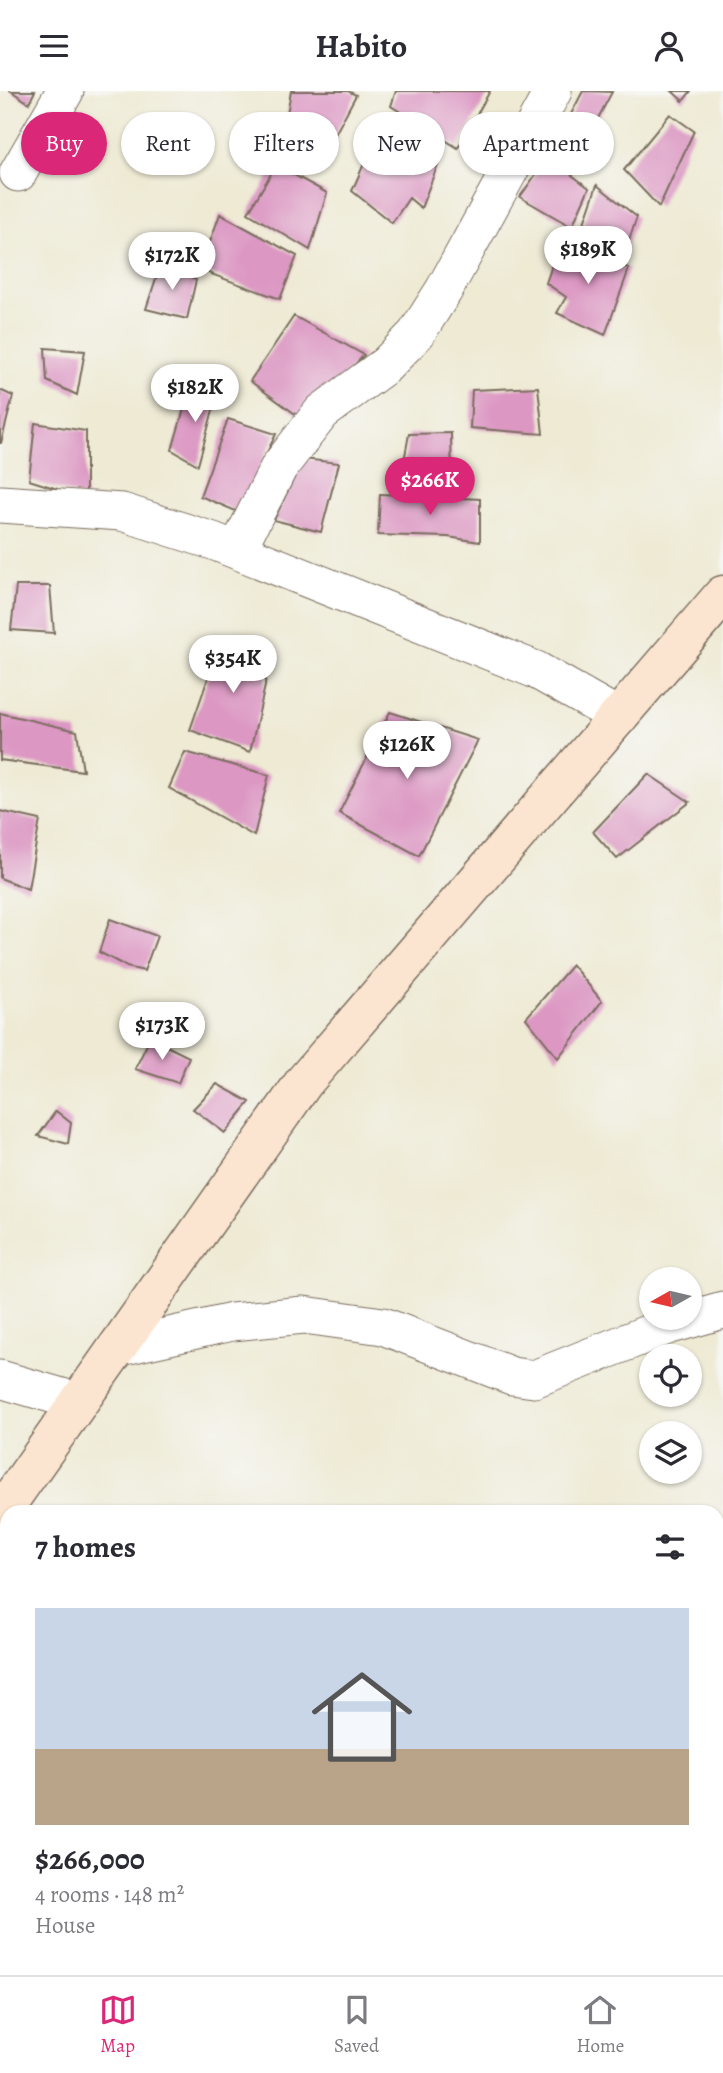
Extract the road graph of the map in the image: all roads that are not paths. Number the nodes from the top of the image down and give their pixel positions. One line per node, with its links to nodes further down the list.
1 (65, 91): 3 (street)
2 (553, 91): 5 (street)
3 (18, 173)
4 (0, 504): 5 (street)
5 (237, 550): 7 (street)
6 (723, 595): 7 (street)
7 (619, 717): 9 (street)
8 (723, 1310): 9 (street)
9 (116, 1348): 11 (street)
10 (0, 1379): 11 (street)
11 (79, 1402): 12 (street)
12 (6, 1505)

